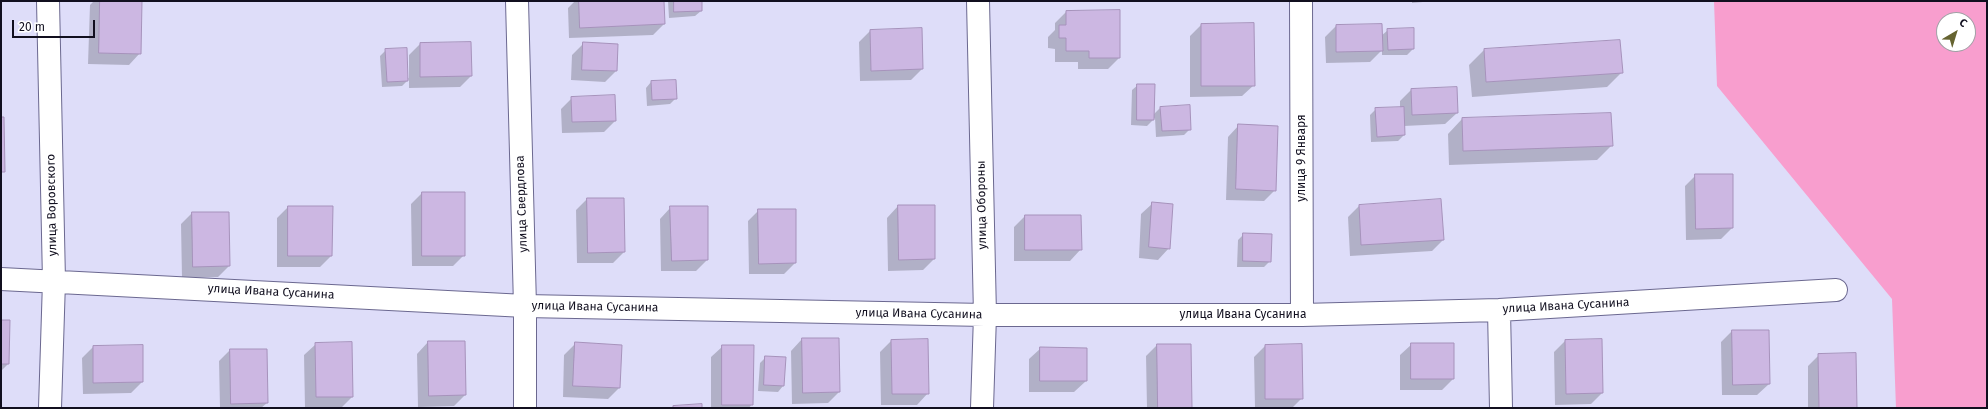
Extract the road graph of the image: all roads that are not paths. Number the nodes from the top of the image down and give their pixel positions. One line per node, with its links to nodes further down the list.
1 (48, 1): 6 (street, улица Воровского)
2 (517, 1): 8 (street, улица Свердлова)
3 (978, 1): 11 (street, улица Обороны)
4 (1301, 1): 10 (street, улица 9 Января)
5 (1, 279): 6 (street, улица Ивана Сусанина)
6 (54, 281): 8 (street, улица Ивана Сусанина); 12 (street, улица Воровского)
7 (1836, 290): 9 (street, улица Ивана Сусанина)
8 (525, 306): 11 (street, улица Ивана Сусанина); 13 (street, улица Свердлова)
9 (1499, 310): 10 (street, улица Ивана Сусанина); 15 (street)
10 (1302, 315): 11 (street, улица Ивана Сусанина)
11 (985, 316): 14 (street, улица Обороны)
12 (50, 408)
13 (524, 408)
14 (982, 408)
15 (1501, 408)

